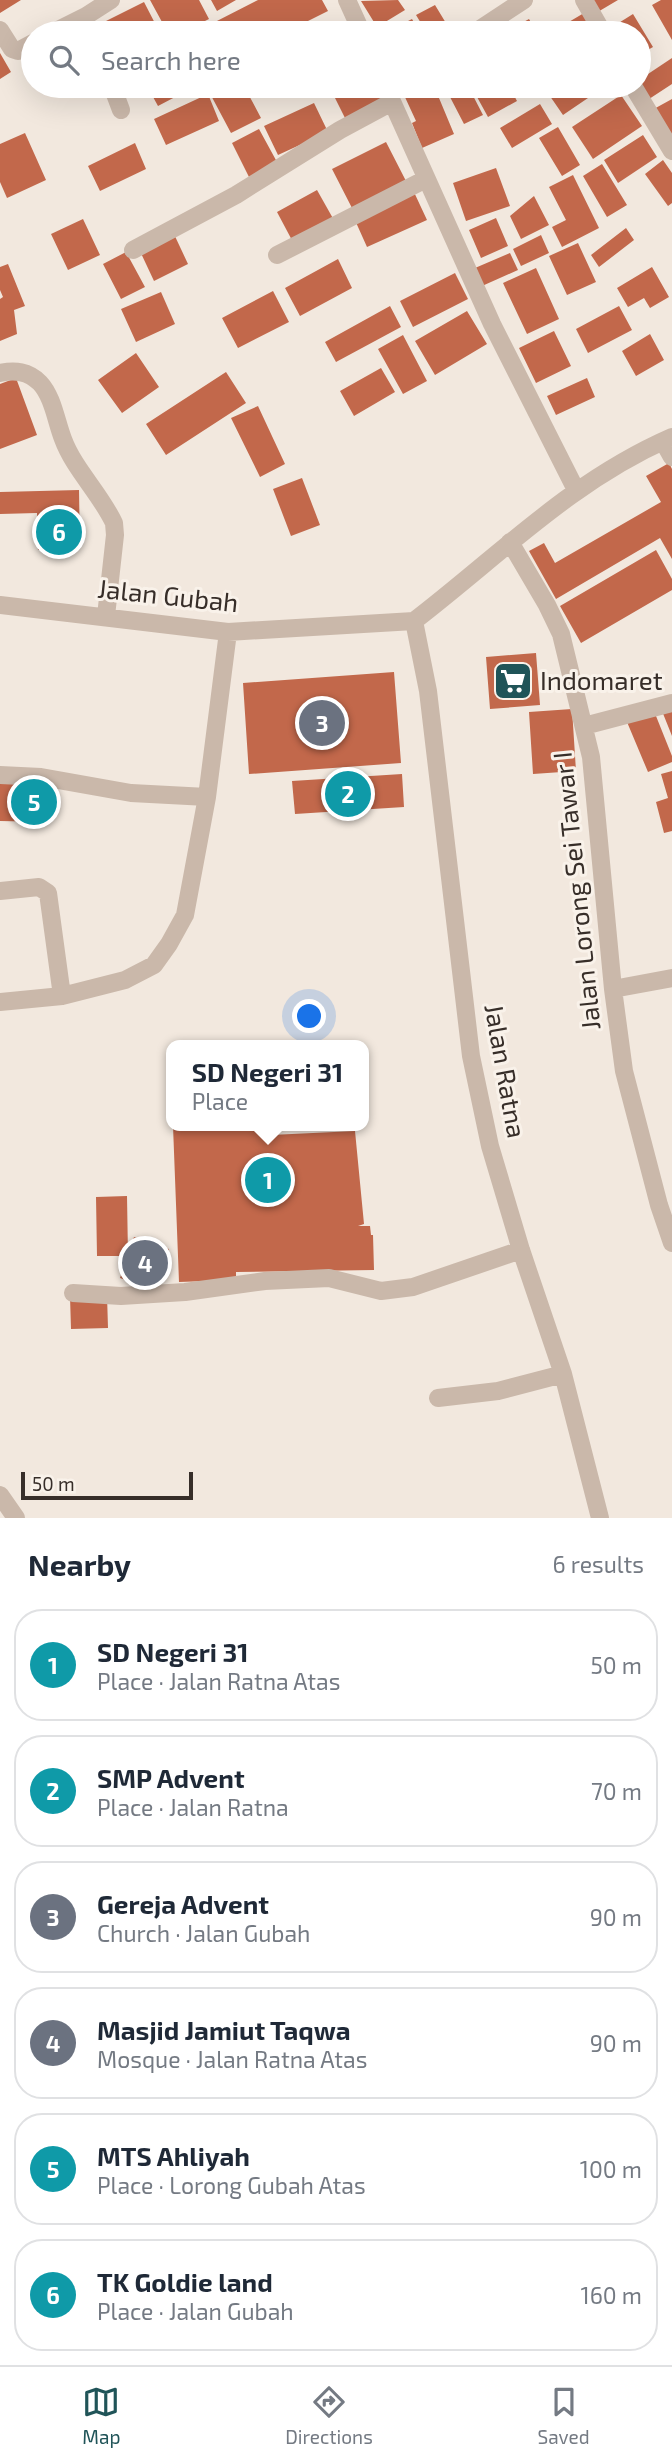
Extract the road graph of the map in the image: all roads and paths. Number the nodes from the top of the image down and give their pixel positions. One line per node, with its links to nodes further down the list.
1 (111, 0): 5 (street)
2 (347, 0): 6 (street)
3 (524, 0): 7 (street)
4 (584, 0): 8 (street)
5 (91, 21)
6 (357, 21)
7 (492, 21)
8 (596, 21)
9 (0, 30): 10 (street)
10 (21, 49)
11 (116, 98): 15 (street)
12 (381, 98): 18 (street)
13 (393, 98): 17 (street)
14 (641, 98): 16 (street)
15 (121, 110)
16 (672, 152)
17 (426, 179): 19 (street); 23 (street)
18 (133, 250)
19 (277, 256)
20 (0, 373): 26 (street)
21 (668, 439): 22 (street); 23 (street)
22 (672, 457)
23 (576, 490): 24 (street)
24 (510, 542): 27 (street); 30 (street, Jalan Lorong Sei Tawar I)
25 (0, 605): 26 (street, Jalan Gubah)
26 (106, 616): 28 (street, Jalan Gubah)
27 (414, 621): 28 (street, Jalan Gubah); 40 (street, Jalan Ratna)
28 (228, 632): 32 (street)
29 (672, 703): 30 (street)
30 (584, 726): 35 (street, Jalan Lorong Sei Tawar I)
31 (0, 775): 32 (street)
32 (207, 797): 36 (street)
33 (0, 891): 36 (street)
34 (672, 978): 35 (street)
35 (613, 989): 38 (street, Jalan Lorong Sei Tawar I)
36 (62, 996): 37 (street)
37 (0, 1002)
38 (665, 1203): 39 (street, Jalan Lorong Sei Tawar I)
39 (672, 1243)
40 (522, 1250): 41 (street); 42 (street, Jalan Ratna)
41 (74, 1293)
42 (563, 1374): 43 (street); 46 (street, Jalan Ratna)
43 (438, 1398)
44 (0, 1496): 45 (street)
45 (16, 1518)
46 (600, 1518)

